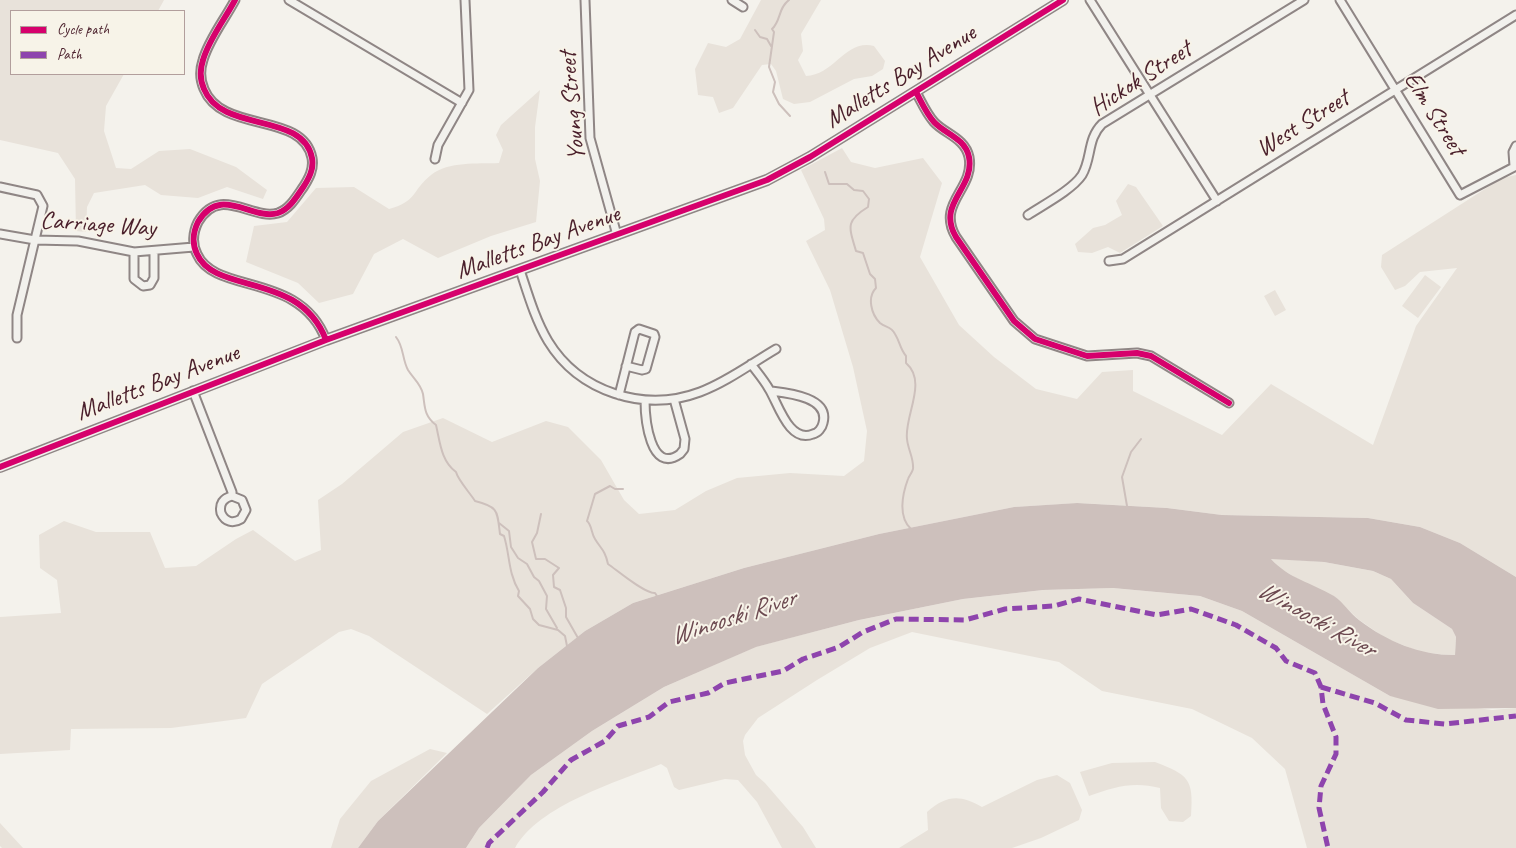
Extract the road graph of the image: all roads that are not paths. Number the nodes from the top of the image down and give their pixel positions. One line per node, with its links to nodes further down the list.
1 (235, 0): 25 (street)
2 (289, 0): 15 (street)
3 (465, 0): 15 (street)
4 (586, 0): 23 (street, Young Street)
5 (732, 0): 10 (street)
6 (1062, 0): 13 (street, Malletts Bay Avenue)
7 (1090, 0): 14 (street)
8 (1304, 0): 14 (street, Hickok Street)
9 (1340, 0): 12 (street, Elm Street)
10 (743, 7)
11 (1516, 15): 12 (street, West Street)
12 (1395, 90): 18 (street, Elm Street); 20 (street, West Street)
13 (916, 92): 23 (street, Malletts Bay Avenue); 40 (street)
14 (1150, 95): 20 (street); 21 (street, Hickok Street)
15 (462, 103): 17 (street)
16 (1516, 146): 18 (street)
17 (435, 159)
18 (1515, 166)
19 (0, 187): 24 (street)
20 (1217, 201): 28 (street, West Street)
21 (1028, 215)
22 (0, 234): 24 (street, Carriage Way)
23 (617, 235): 29 (street, Malletts Bay Avenue)
24 (35, 240): 27 (street, Carriage Way); 30 (street)
25 (194, 246): 26 (street, Carriage Way); 31 (street)
26 (154, 251): 27 (street, Carriage Way); 27 (street)
27 (134, 252)
28 (1109, 260)
29 (520, 270): 31 (street, Malletts Bay Avenue); 37 (street)
30 (17, 338)
31 (326, 340): 35 (street, Malletts Bay Avenue)
32 (776, 349): 33 (street)
33 (751, 364): 36 (street); 38 (street)
34 (626, 366): 34 (street); 37 (street)
35 (194, 391): 41 (street, Malletts Bay Avenue); 42 (street)
36 (771, 391): 36 (street)
37 (619, 395): 39 (street)
38 (674, 399): 39 (street); 39 (street)
39 (645, 400)
40 (1229, 403)
41 (0, 467)
42 (232, 496)

